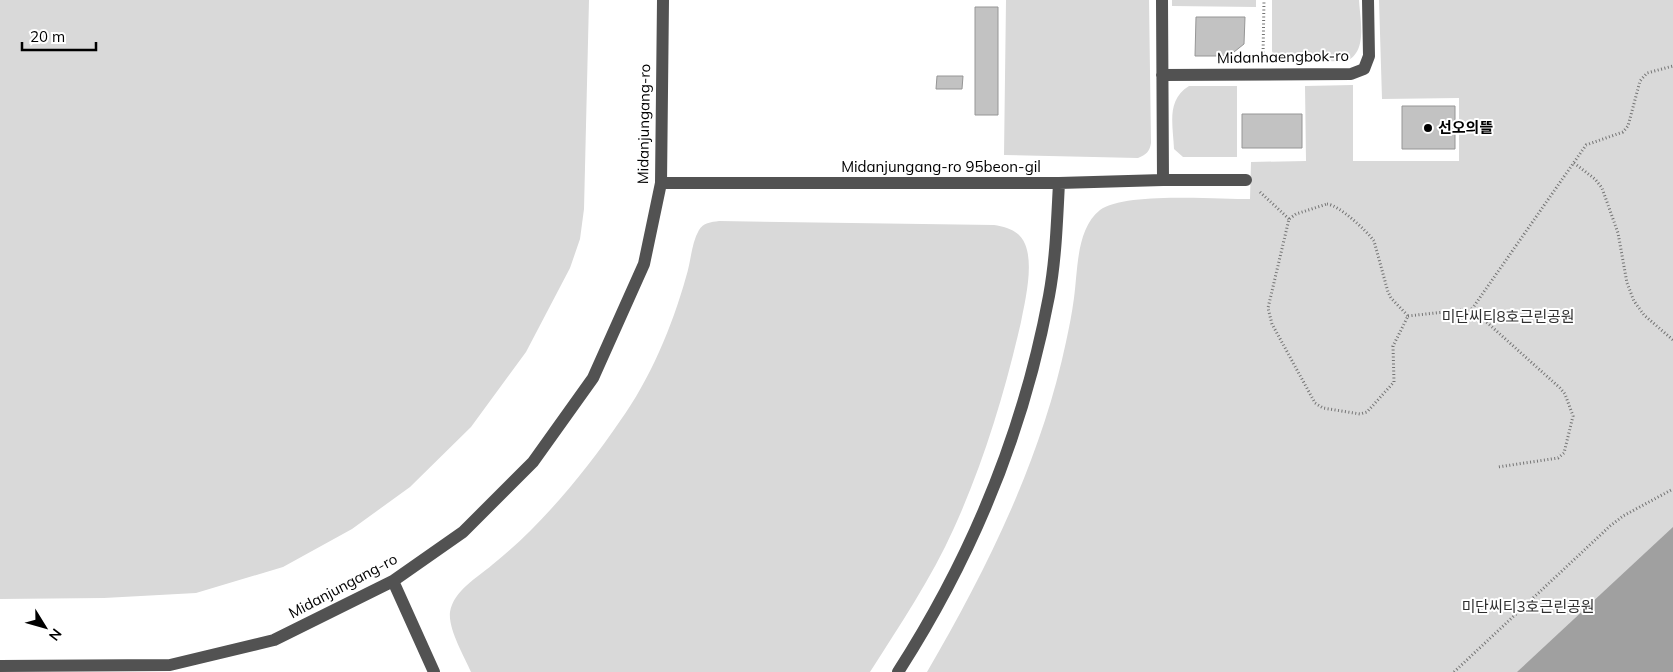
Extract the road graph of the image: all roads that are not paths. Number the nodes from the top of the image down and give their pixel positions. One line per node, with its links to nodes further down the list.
1 (663, 0): 7 (street, Midanjungang-ro)
2 (1162, 0): 4 (street)
3 (1368, 0): 4 (street, Midanhaengbok-ro)
4 (1162, 75): 5 (street)
5 (1163, 180): 6 (street); 8 (street)
6 (1246, 180)
7 (661, 183): 8 (street, Midanjungang-ro 95beon-gil); 9 (street, Midanjungang-ro)
8 (1059, 183): 12 (street, Midanjungang-ro 95beon-gil)
9 (393, 581): 10 (street, Midanjungang-ro); 11 (street)
10 (0, 666)
11 (434, 672)
12 (898, 672)

